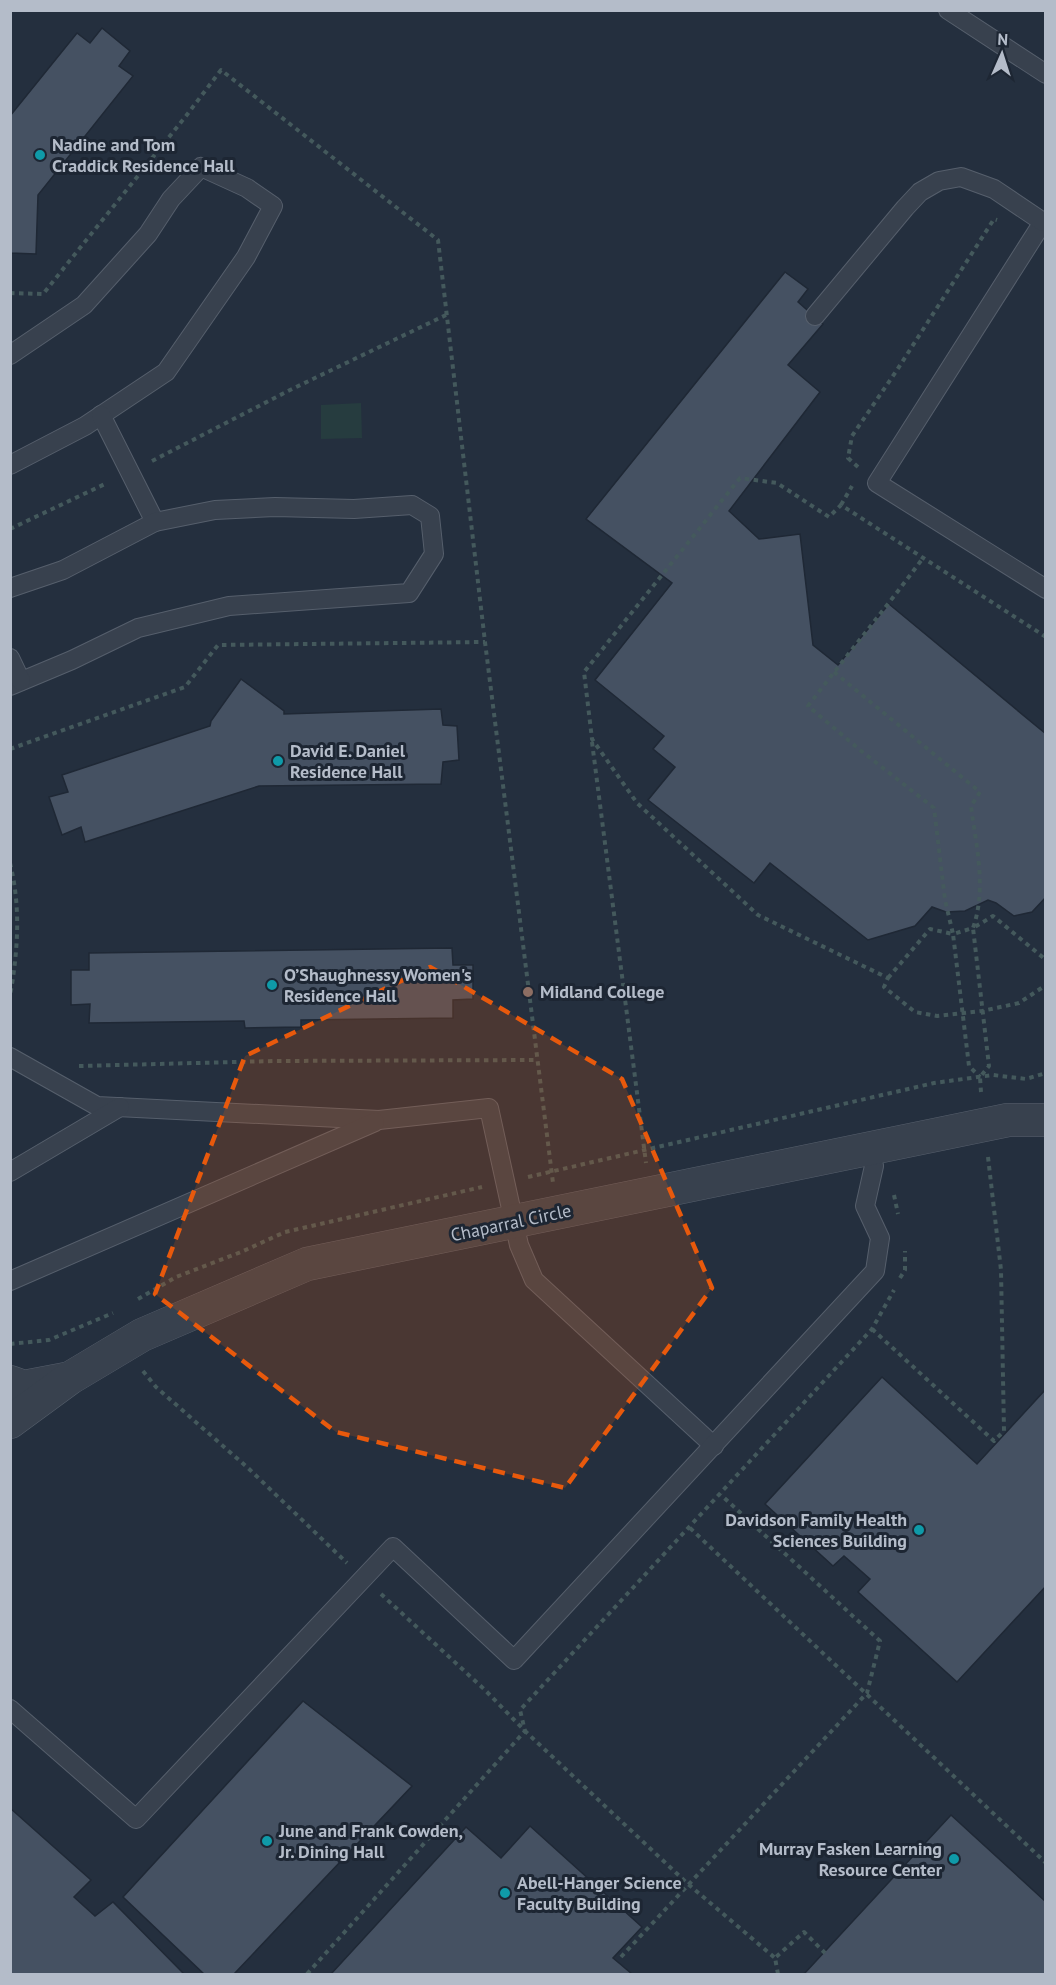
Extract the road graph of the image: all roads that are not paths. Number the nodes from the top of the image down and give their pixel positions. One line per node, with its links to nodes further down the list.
1 (948, 10): 2 (lane)
2 (1046, 74)
3 (1039, 219): 4 (lane); 10 (lane)
4 (815, 316)
5 (10, 355): 6 (lane)
6 (101, 415): 7 (lane); 8 (lane)
7 (10, 465)
8 (155, 522): 9 (lane); 12 (lane)
9 (10, 588)
10 (1046, 589)
11 (10, 658): 12 (lane)
12 (16, 684)
13 (10, 1057): 14 (lane)
14 (121, 1107): 15 (lane); 18 (lane)
15 (379, 1120): 19 (lane); 20 (lane)
16 (1046, 1120): 17 (street, Chaparral Circle)
17 (870, 1148): 19 (street, Chaparral Circle); 24 (lane)
18 (10, 1172)
19 (515, 1222): 21 (street, Chaparral Circle); 24 (lane)
20 (10, 1281)
21 (70, 1378): 22 (street); 23 (street, Chaparral Circle)
22 (10, 1382)
23 (10, 1422)
24 (714, 1446): 25 (lane)
25 (10, 1709)

